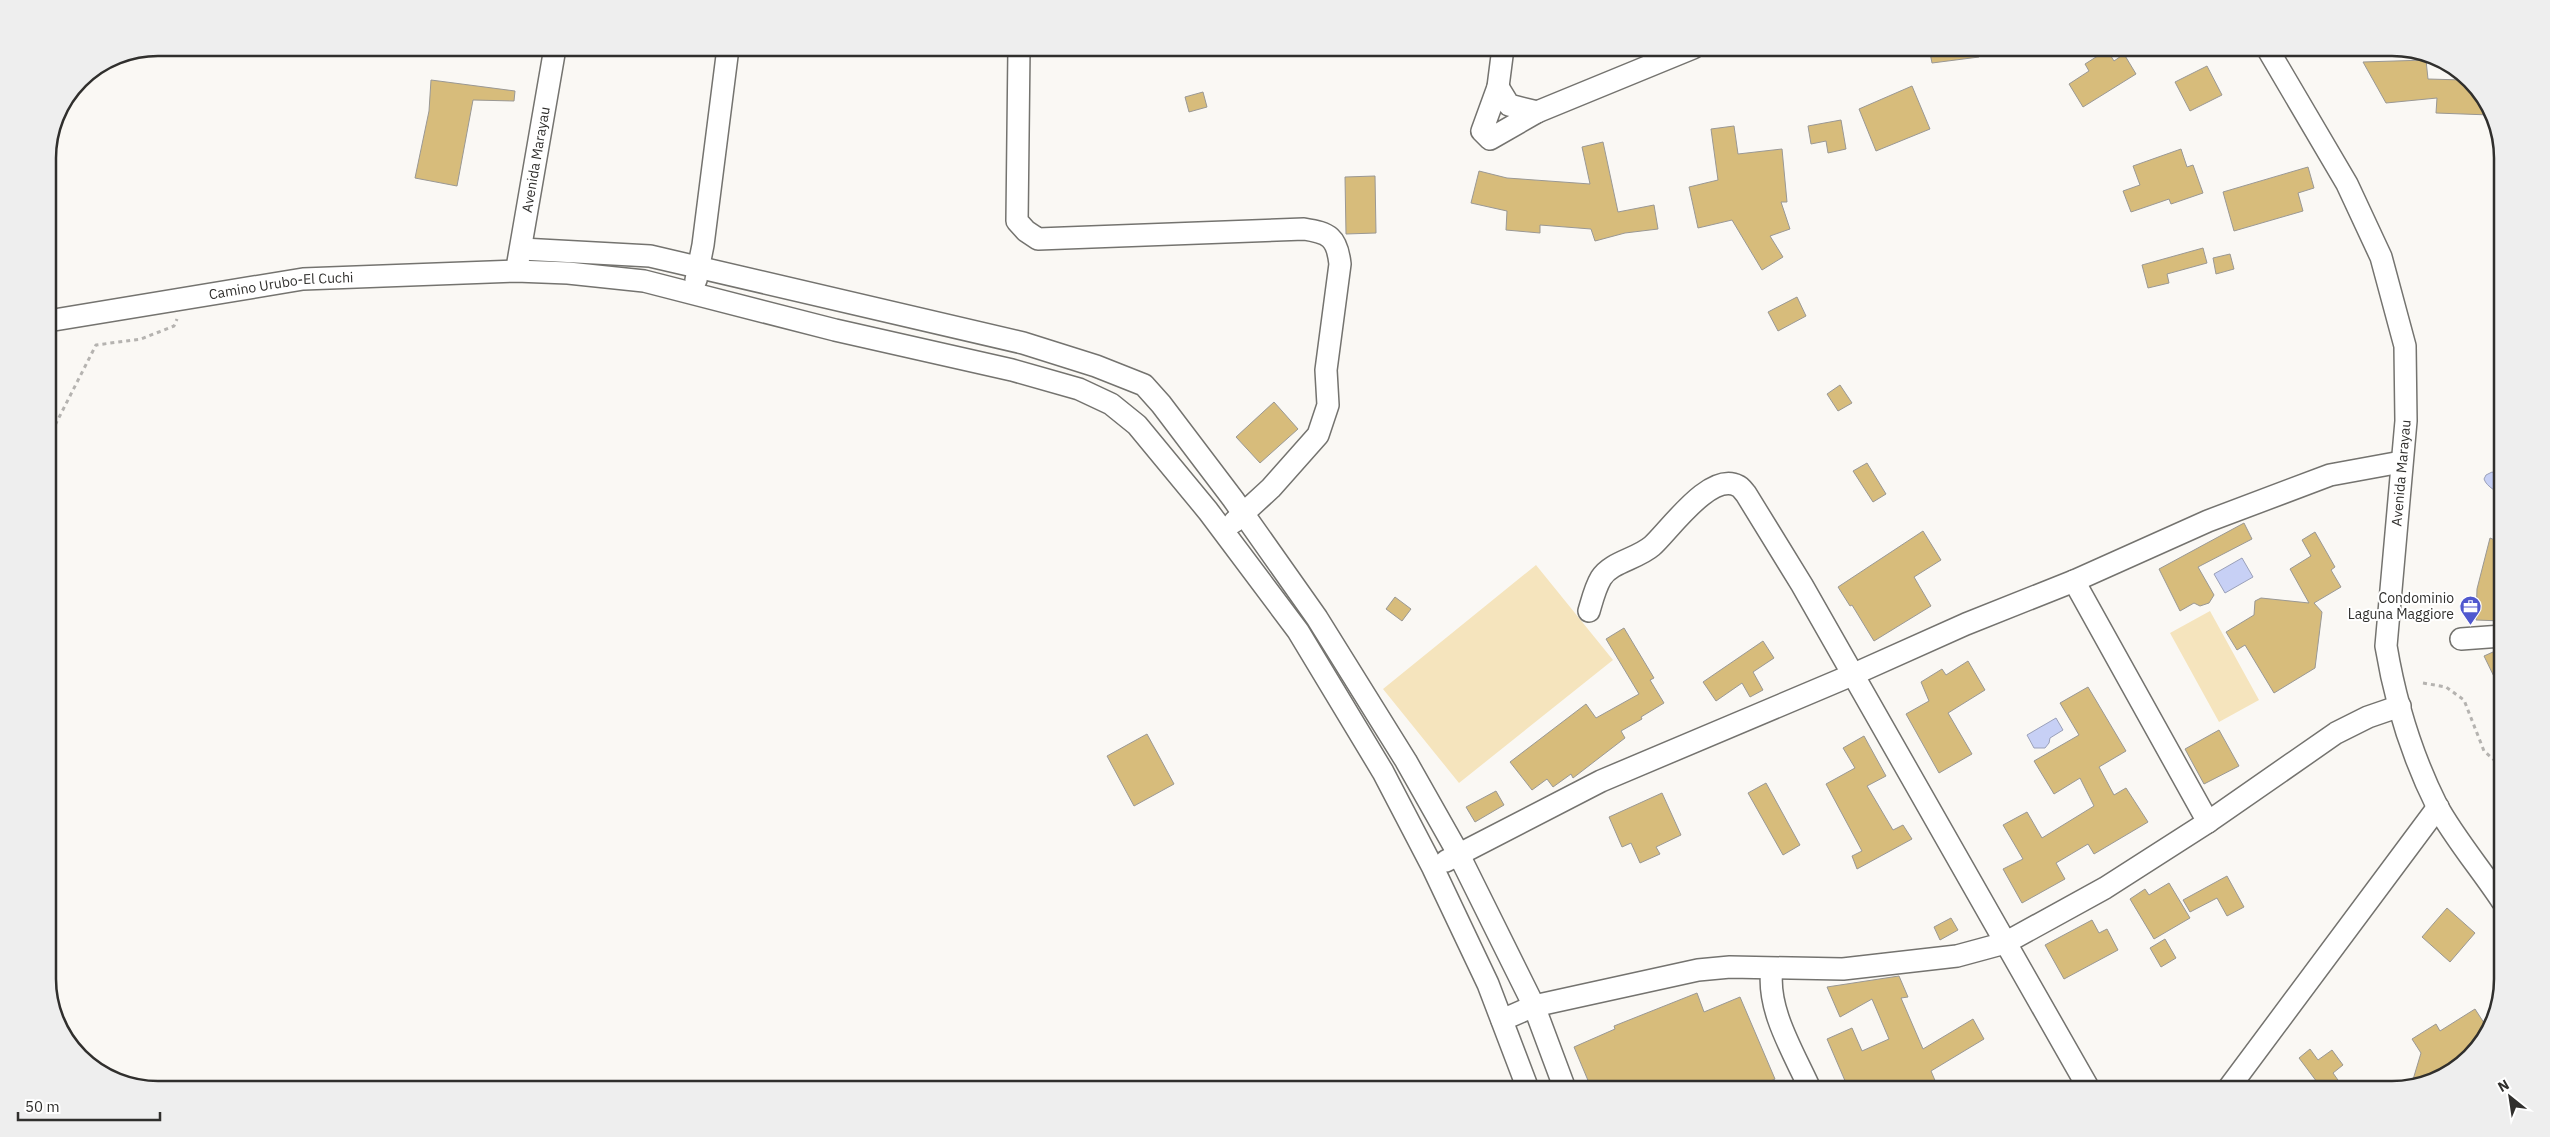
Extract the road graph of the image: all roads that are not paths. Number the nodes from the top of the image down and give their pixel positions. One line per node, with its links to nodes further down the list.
1 (554, 56): 9 (street, Avenida Marayau)
2 (727, 56): 10 (street)
3 (1019, 56): 15 (street)
4 (1502, 56): 7 (street)
5 (1674, 56): 8 (street)
6 (2272, 56): 14 (street, Avenida Marayau)
7 (1498, 88): 8 (street); 8 (street)
8 (1538, 112)
9 (522, 248): 10 (street); 11 (street, Avenida Marayau)
10 (699, 268): 12 (street); 15 (street)
11 (516, 271): 12 (street, Camino Urubo-El Cuchi); 13 (street, Camino Urubo-El Cuchi)
12 (694, 294): 16 (street, Camino Urubo-El Cuchi)
13 (56, 320)
14 (2401, 462): 17 (street); 22 (street, Avenida Marayau)
15 (1244, 514): 16 (street); 25 (street)
16 (1223, 531): 26 (street, Camino Urubo-El Cuchi)
17 (2074, 581): 21 (street); 24 (street)
18 (1589, 611): 21 (street)
19 (2494, 637): 20 (street)
20 (2461, 639)
21 (1852, 674): 25 (street); 28 (street)
22 (2400, 706): 23 (street, Avenida Marayau); 24 (street)
23 (2438, 807): 27 (street, Avenida Marayau); 36 (street)
24 (2208, 822): 28 (street)
25 (1458, 853): 26 (street); 30 (street)
26 (1433, 868): 31 (street, Camino Urubo-El Cuchi)
27 (2494, 889)
28 (2005, 943): 29 (street); 35 (street)
29 (1772, 968): 30 (street); 34 (street)
30 (1534, 1006): 31 (street); 33 (street)
31 (1502, 1020): 32 (street, Camino Urubo-El Cuchi)
32 (1525, 1081)
33 (1562, 1081)
34 (1806, 1081)
35 (2084, 1081)
36 (2235, 1081)

